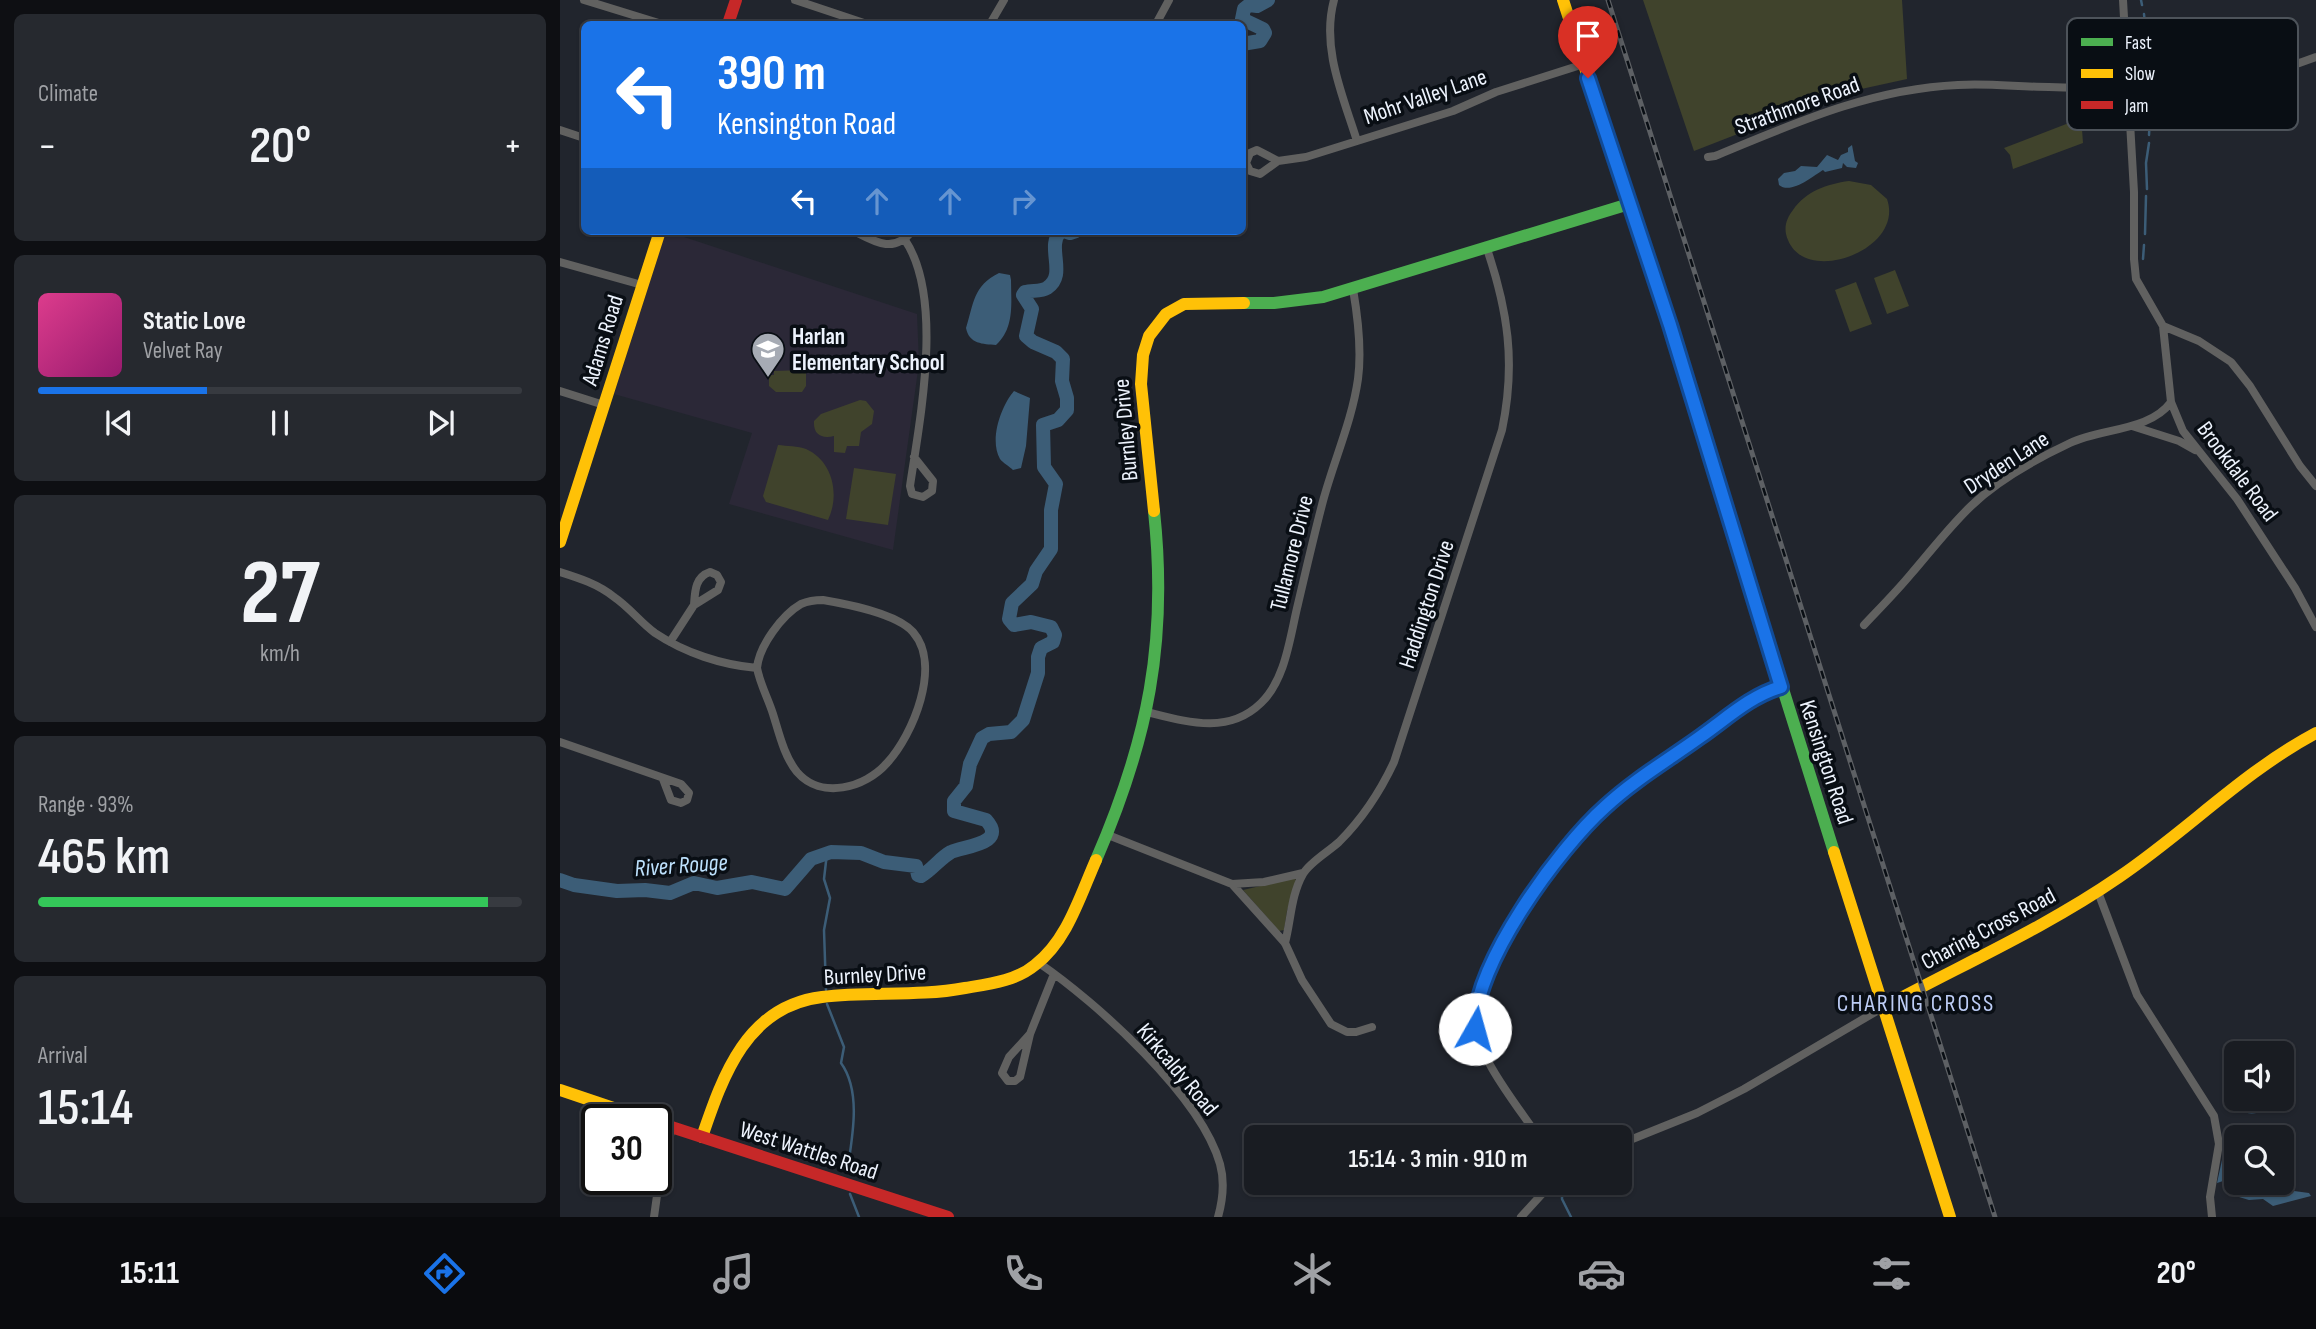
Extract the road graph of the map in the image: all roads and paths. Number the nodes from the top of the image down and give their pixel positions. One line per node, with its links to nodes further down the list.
1 (584, 0): 10 (street)
2 (736, 0): 11 (street)
3 (795, 0): 12 (street)
4 (1004, 0): 13 (street)
5 (1169, 0): 14 (street)
6 (1334, 0): 22 (street)
7 (1563, 0): 17 (street, Kensington Road)
8 (2123, 0): 9 (street, Brookdale Road)
9 (2124, 18)
10 (652, 21)
11 (729, 21)
12 (858, 21)
13 (992, 21)
14 (1158, 21)
15 (2316, 57): 16 (street, Strathmore Road)
16 (2298, 63)
17 (1584, 64): 22 (street, Mohr Valley Lane); 25 (street, Kensington Road)
18 (2067, 87): 23 (street, Strathmore Road)
19 (560, 130): 21 (street)
20 (2130, 130): 34 (street, Brookdale Road)
21 (581, 137)
22 (1357, 141): 24 (street, Mohr Valley Lane)
23 (1708, 157)
24 (1278, 161)
25 (1629, 204): 30 (street, Burnley Drive); 50 (street, Kensington Road)
26 (659, 235): 32 (street, Adams Road)
27 (862, 235): 29 (street)
28 (909, 235): 29 (street)
29 (905, 240): 40 (street)
30 (1486, 246): 33 (street, Burnley Drive); 56 (street, Haddington Drive)
31 (560, 262): 32 (street)
32 (642, 285): 37 (street, Adams Road)
33 (1353, 289): 51 (street, Tullamore Drive); 51 (street, Burnley Drive)
34 (2163, 326): 36 (street, Brookdale Road); 41 (street)
35 (560, 391): 37 (street)
36 (2171, 402): 38 (street, Dryden Lane); 39 (street, Brookdale Road)
37 (604, 405): 42 (street, Adams Road)
38 (2132, 426): 39 (street); 46 (street, Dryden Lane)
39 (2197, 452): 47 (street, Brookdale Road)
40 (914, 457): 40 (street)
41 (2316, 486)
42 (564, 518): 43 (street, Adams Road)
43 (560, 542)
44 (560, 572): 48 (street)
45 (694, 605): 48 (street)
46 (1864, 625)
47 (2316, 627)
48 (670, 642): 49 (street)
49 (757, 668): 49 (street)
50 (1781, 687): 62 (street, Kensington Road); 67 (street)
51 (1147, 712): 55 (street, Burnley Drive)
52 (2316, 733): 58 (street, Charing Cross Road)
53 (560, 741): 54 (street)
54 (663, 779)
55 (1108, 835): 57 (street); 60 (street, Burnley Drive)
56 (1303, 873): 57 (street); 59 (street)
57 (1232, 884): 59 (street)
58 (2098, 892): 62 (street, Charing Cross Road); 73 (street)
59 (1285, 943): 63 (street)
60 (1039, 963): 61 (street); 69 (street, Burnley Drive)
61 (1054, 974): 64 (street); 76 (street, Kirkcaldy Road)
62 (1882, 1008): 70 (street, Charing Cross Road); 78 (street, Kensington Road)
63 (1372, 1027)
64 (1030, 1034): 64 (street)
65 (560, 1090): 66 (street)
66 (602, 1104)
67 (1530, 1125)
68 (672, 1128): 69 (street, West Wattles Road)
69 (702, 1137): 75 (street, West Wattles Road)
70 (1632, 1139)
71 (657, 1195): 74 (street)
72 (1541, 1195): 77 (street)
73 (2211, 1215)
74 (654, 1217)
75 (948, 1217)
76 (1218, 1217)
77 (1521, 1217)
78 (1950, 1217)

